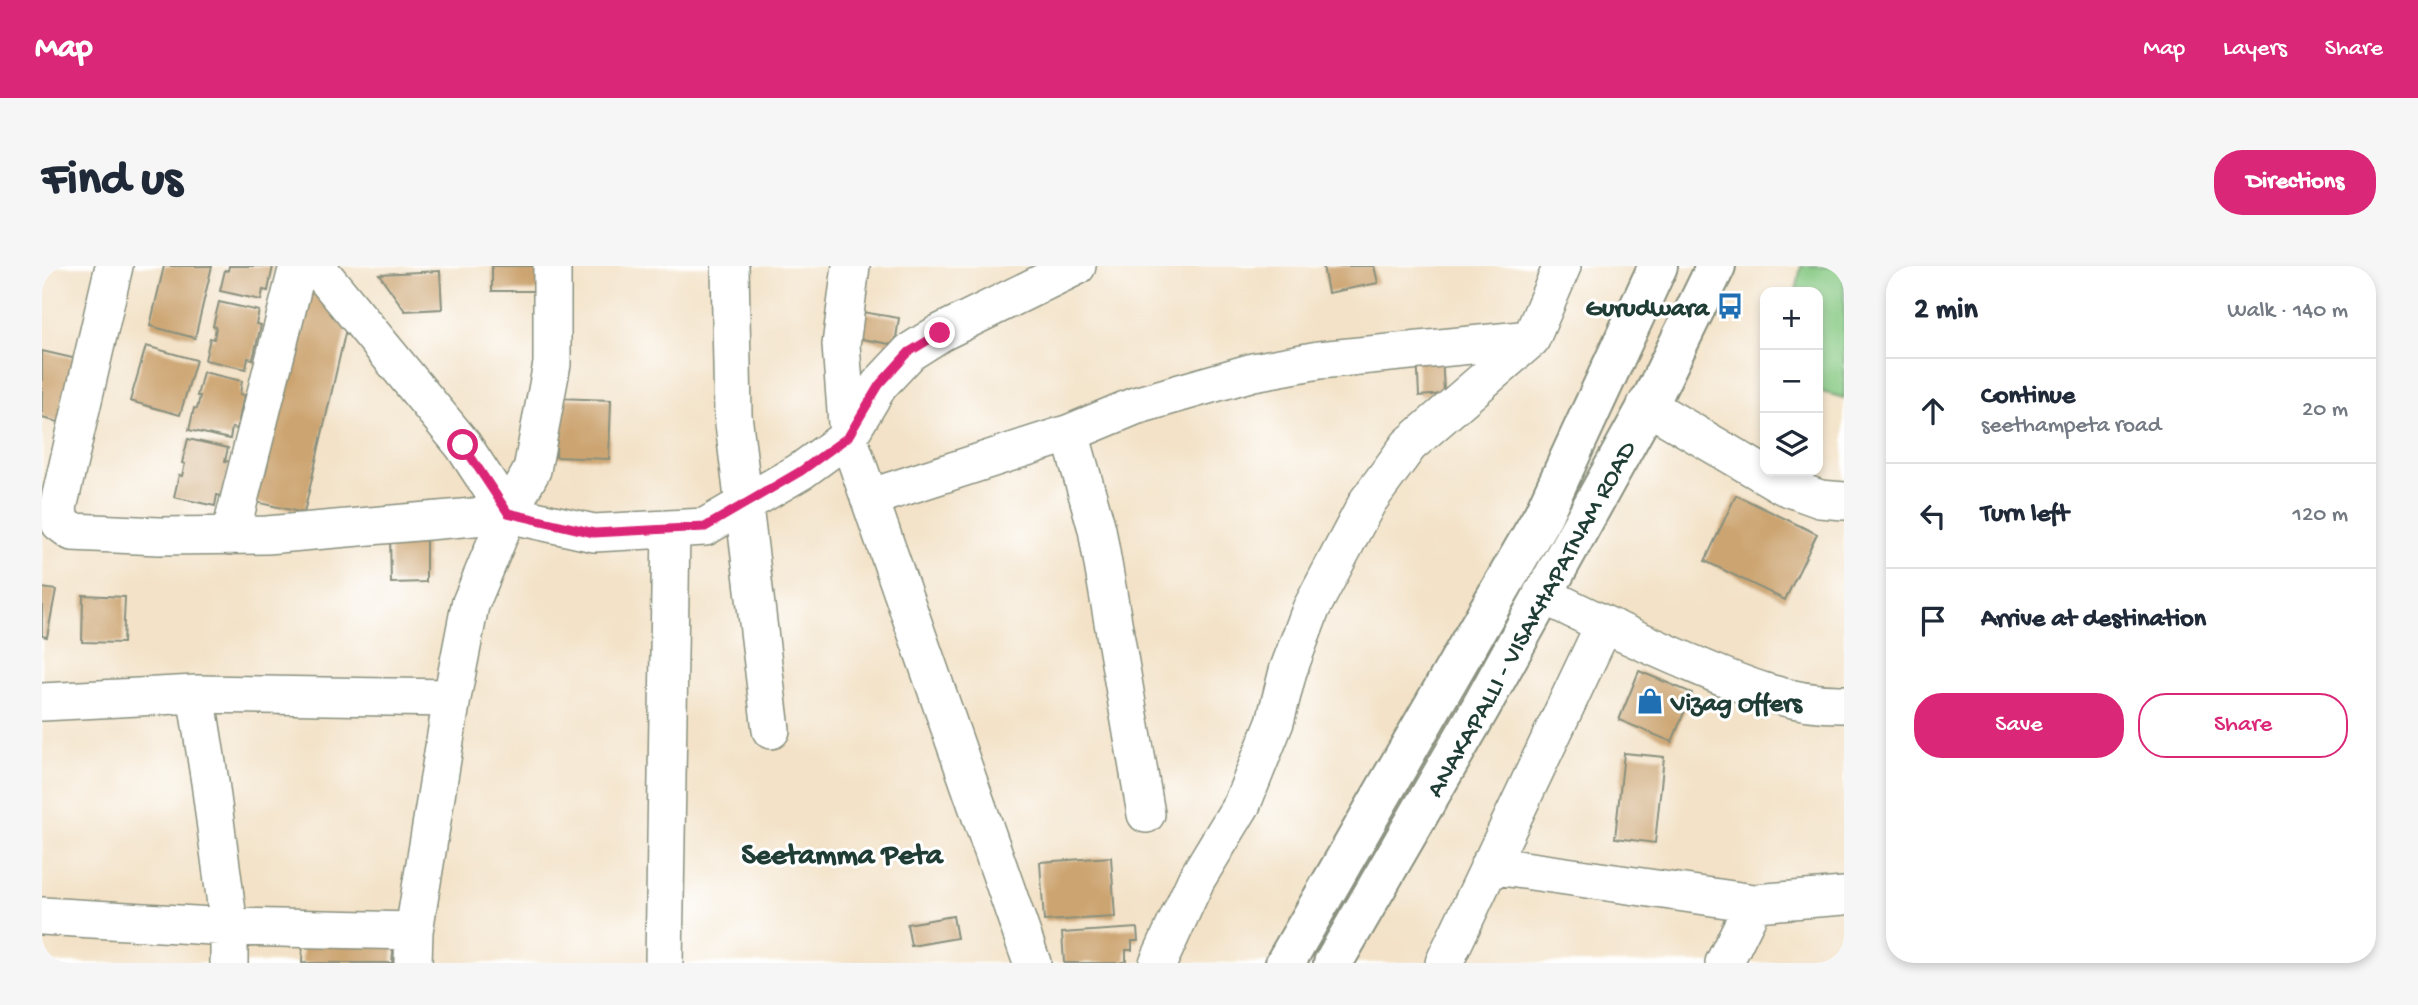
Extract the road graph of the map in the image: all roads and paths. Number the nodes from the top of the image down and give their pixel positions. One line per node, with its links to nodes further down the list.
1 (114, 266): 20 (street)
2 (298, 266): 20 (street)
3 (316, 266): 18 (street)
4 (552, 266): 18 (street)
5 (730, 266): 17 (street)
6 (851, 266): 14 (street)
7 (1077, 266): 14 (street)
8 (1562, 266): 11 (street)
9 (1658, 266): 39 (main road, ANAKAPALLI - VISAKHAPATNAM ROAD)
10 (1716, 266): 12 (main road, ANAKAPALLI - VISAKHAPATNAM ROAD)
11 (1531, 339): 13 (street); 38 (street)
12 (1646, 405): 16 (street); 21 (main road, ANAKAPALLI - VISAKHAPATNAM ROAD)
13 (1070, 433): 15 (street); 28 (street)
14 (848, 437): 15 (street); 17 (street)
15 (869, 498): 37 (street)
16 (1844, 502)
17 (745, 505): 19 (street); 27 (street)
18 (508, 513): 19 (street); 20 (street); 24 (street)
19 (671, 529): 36 (street)
20 (230, 536)
21 (1542, 594): 22 (street); 40 (main road, ANAKAPALLI - VISAKHAPATNAM ROAD)
22 (1604, 625): 26 (street); 29 (street)
23 (195, 694): 24 (street); 25 (street); 33 (street)
24 (452, 698): 34 (street)
25 (42, 702)
26 (1844, 704)
27 (771, 730)
28 (1146, 814)
29 (1489, 865): 31 (street); 41 (street)
30 (1844, 896): 31 (street)
31 (1754, 903): 42 (street)
32 (42, 916): 33 (street)
33 (229, 927): 34 (street); 35 (street)
34 (413, 947)
35 (229, 963)
36 (664, 963)
37 (1032, 963)
38 (1158, 963)
39 (1285, 963)
40 (1333, 963)
41 (1444, 963)
42 (1724, 963)

